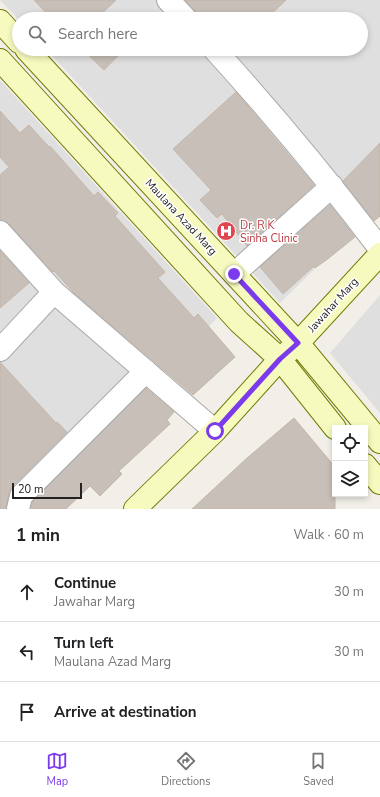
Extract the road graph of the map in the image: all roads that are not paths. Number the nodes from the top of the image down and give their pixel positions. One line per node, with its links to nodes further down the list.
1 (168, 0): 2 (street)
2 (179, 12)
3 (0, 22): 4 (street)
4 (12, 35)
5 (32, 56): 12 (street, Maulana Azad Marg)
6 (220, 56): 8 (street)
7 (1, 64): 16 (street)
8 (332, 186): 10 (street); 12 (street)
9 (0, 232): 13 (street)
10 (380, 249)
11 (380, 254): 14 (street, Jawahar Marg)
12 (234, 274): 14 (street, Maulana Azad Marg)
13 (54, 292): 15 (street); 17 (street)
14 (298, 343): 16 (street, Jawahar Marg); 20 (street, Maulana Azad Marg)
15 (0, 350)
16 (280, 359): 18 (street); 19 (street, Jawahar Marg)
17 (146, 371): 19 (street); 23 (street)
18 (333, 425)
19 (215, 431): 24 (street, Jawahar Marg)
20 (380, 442)
21 (368, 468): 22 (street)
22 (380, 483)
23 (18, 509)
24 (135, 509)

